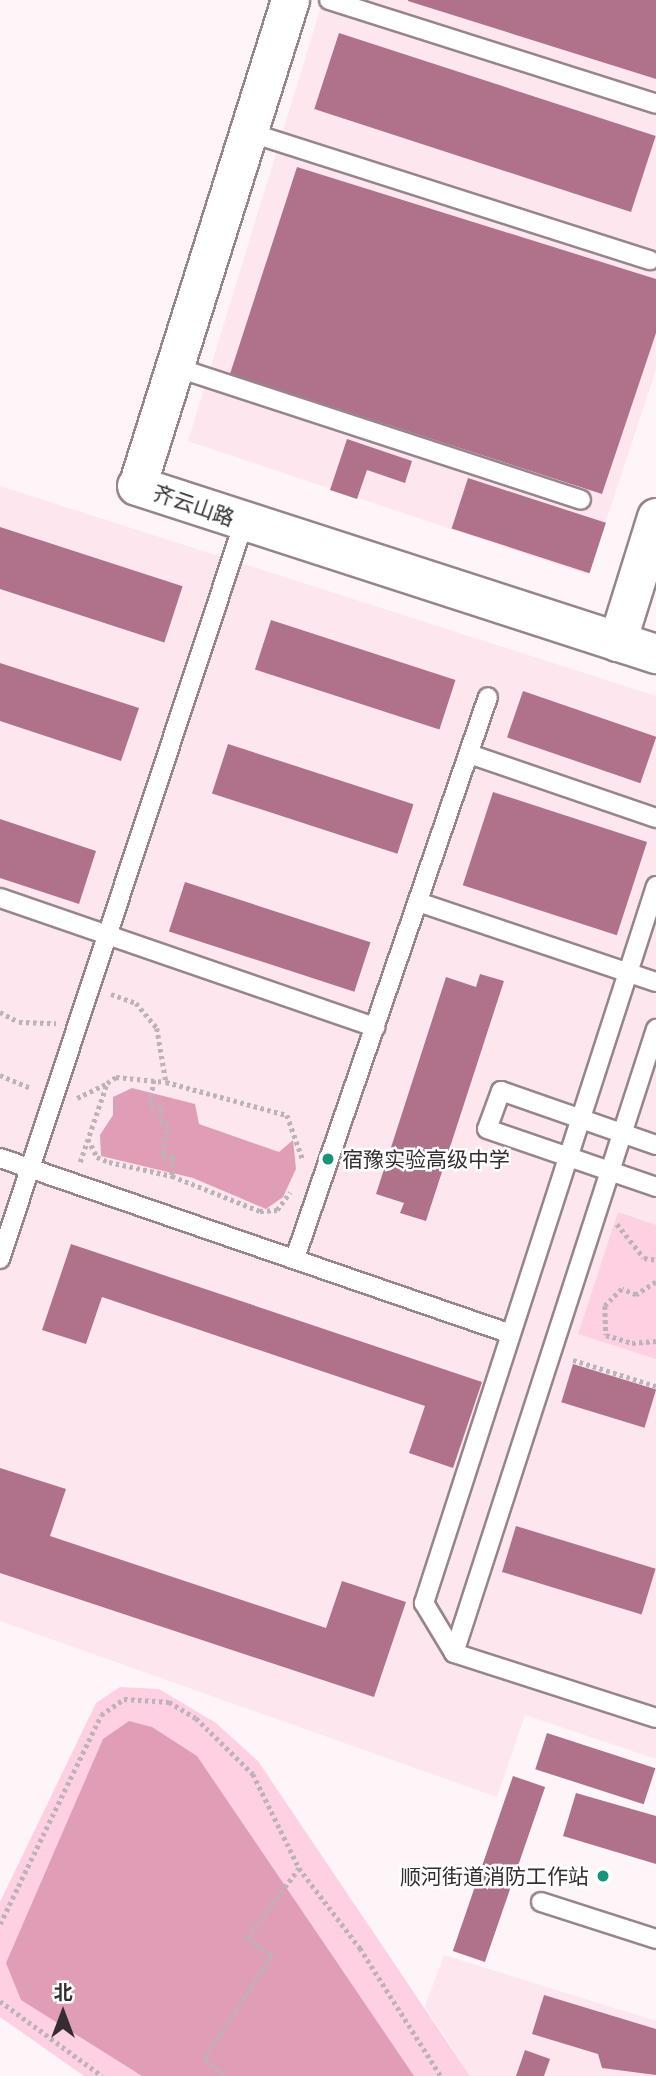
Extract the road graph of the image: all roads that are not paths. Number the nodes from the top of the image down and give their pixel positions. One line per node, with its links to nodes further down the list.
1 (290, 0): 4 (street, 齐云山路)
2 (329, 0): 3 (lane)
3 (656, 104)
4 (248, 132): 5 (lane); 6 (street, 齐云山路)
5 (650, 260)
6 (175, 367): 7 (street, 齐云山路); 8 (lane)
7 (137, 486): 10 (street, 齐云山路)
8 (581, 500)
9 (656, 517): 11 (street)
10 (244, 522): 11 (street, 齐云山路); 20 (lane)
11 (617, 642): 12 (street, 齐云山路)
12 (656, 654)
13 (488, 697): 14 (lane)
14 (469, 754): 15 (lane); 18 (lane)
15 (656, 818)
16 (656, 886): 19 (lane)
17 (0, 898): 20 (lane)
18 (418, 902): 21 (lane); 23 (lane)
19 (649, 930): 21 (lane)
20 (107, 935): 23 (lane); 30 (lane)
21 (628, 973): 22 (lane); 25 (lane)
22 (656, 982)
23 (375, 1027): 33 (lane)
24 (656, 1029): 26 (lane)
25 (580, 1119): 26 (lane); 28 (lane); 28 (lane)
26 (622, 1133): 27 (lane); 31 (lane)
27 (656, 1145)
28 (568, 1156): 31 (lane); 35 (lane)
29 (0, 1158): 30 (lane)
30 (30, 1168): 33 (lane); 34 (lane)
31 (610, 1171): 32 (lane); 36 (lane)
32 (656, 1187)
33 (295, 1258): 35 (lane)
34 (0, 1259)
35 (511, 1334): 36 (lane)
36 (454, 1653): 37 (lane)
37 (656, 1718)
38 (541, 1902): 39 (lane)
39 (656, 1939)

